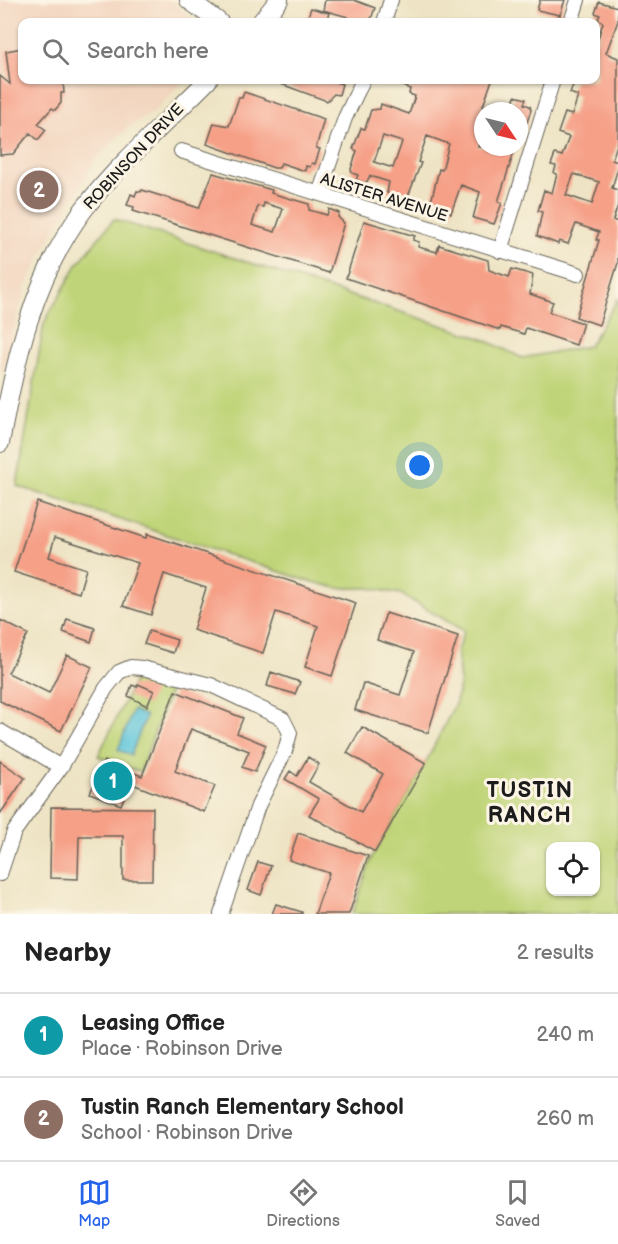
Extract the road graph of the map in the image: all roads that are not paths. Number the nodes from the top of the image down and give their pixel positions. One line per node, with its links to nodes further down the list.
1 (189, 0): 5 (street)
2 (279, 0): 6 (street)
3 (391, 0): 7 (street)
4 (578, 0): 8 (street)
5 (214, 18)
6 (264, 18)
7 (385, 18)
8 (572, 18)
9 (204, 84): 16 (street, ROBINSON DRIVE)
10 (361, 84): 13 (street)
11 (552, 84): 14 (street)
12 (182, 151): 13 (street, ALISTER AVENUE)
13 (319, 194): 14 (street, ALISTER AVENUE)
14 (500, 251): 15 (street, ALISTER AVENUE)
15 (578, 274)
16 (0, 443)
17 (0, 731): 18 (street)
18 (61, 767): 19 (street); 20 (street)
19 (0, 874)
20 (221, 914)

